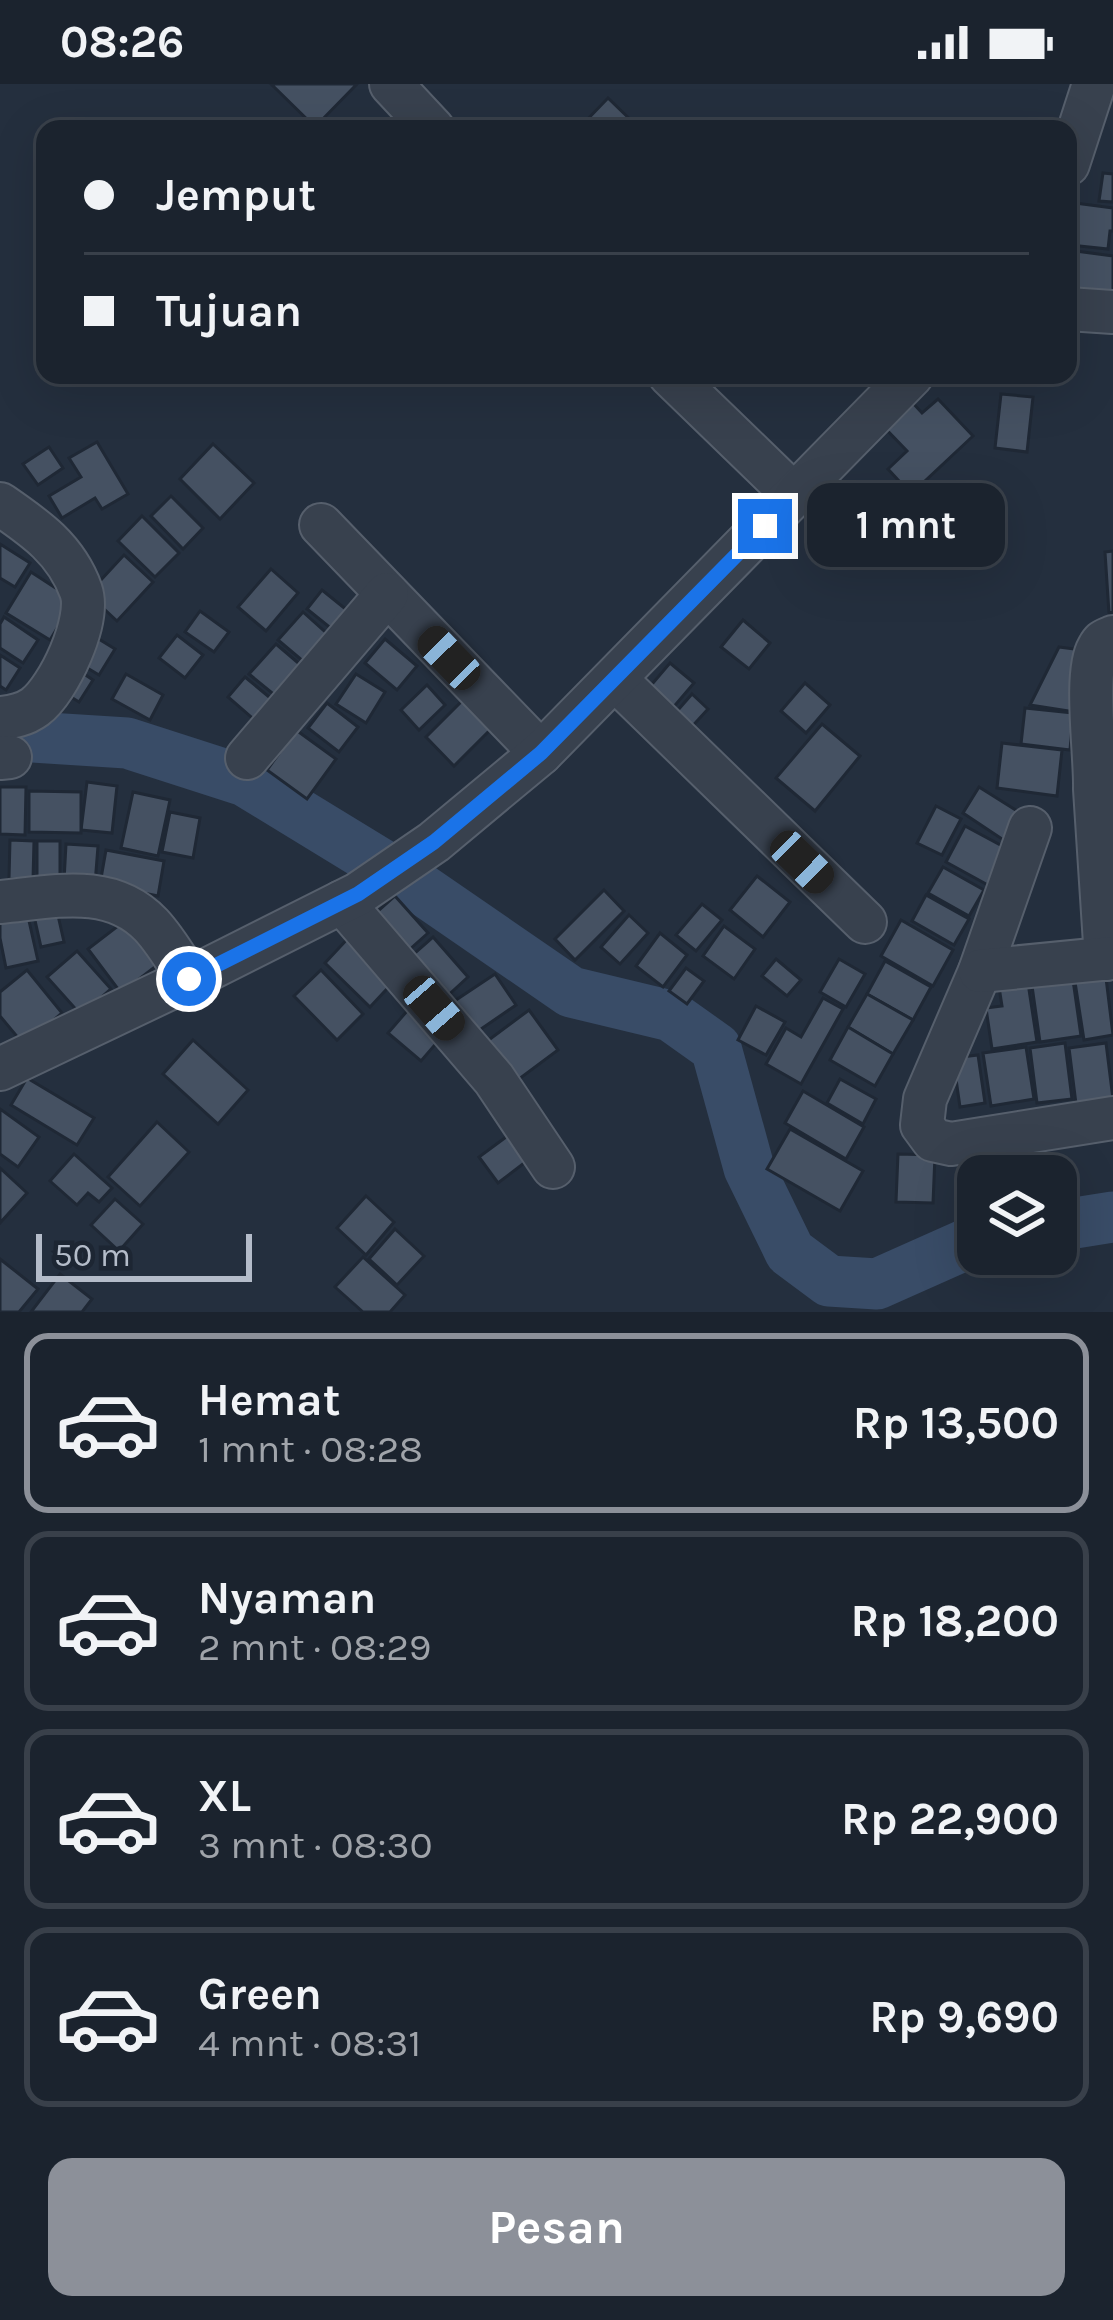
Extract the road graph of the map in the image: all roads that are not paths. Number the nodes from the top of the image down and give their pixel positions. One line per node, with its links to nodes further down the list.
1 (391, 84): 3 (street)
2 (1094, 84): 4 (street)
3 (425, 120)
4 (1077, 136)
5 (1077, 310): 6 (street)
6 (1113, 312)
7 (679, 384): 9 (street)
8 (903, 384): 9 (street)
9 (795, 496): 14 (street)
10 (0, 505): 15 (street)
11 (321, 525): 12 (street)
12 (387, 594): 16 (street); 17 (street)
13 (1113, 637): 22 (street)
14 (615, 679): 16 (street); 21 (street)
15 (4, 744)
16 (541, 753): 19 (street)
17 (247, 758)
18 (1030, 828): 23 (street)
19 (350, 898): 24 (street); 27 (street)
20 (0, 902): 24 (street)
21 (865, 922)
22 (1109, 959): 23 (street)
23 (980, 970): 26 (street)
24 (189, 979): 25 (street)
25 (0, 1069)
26 (1113, 1118)
27 (553, 1167)

